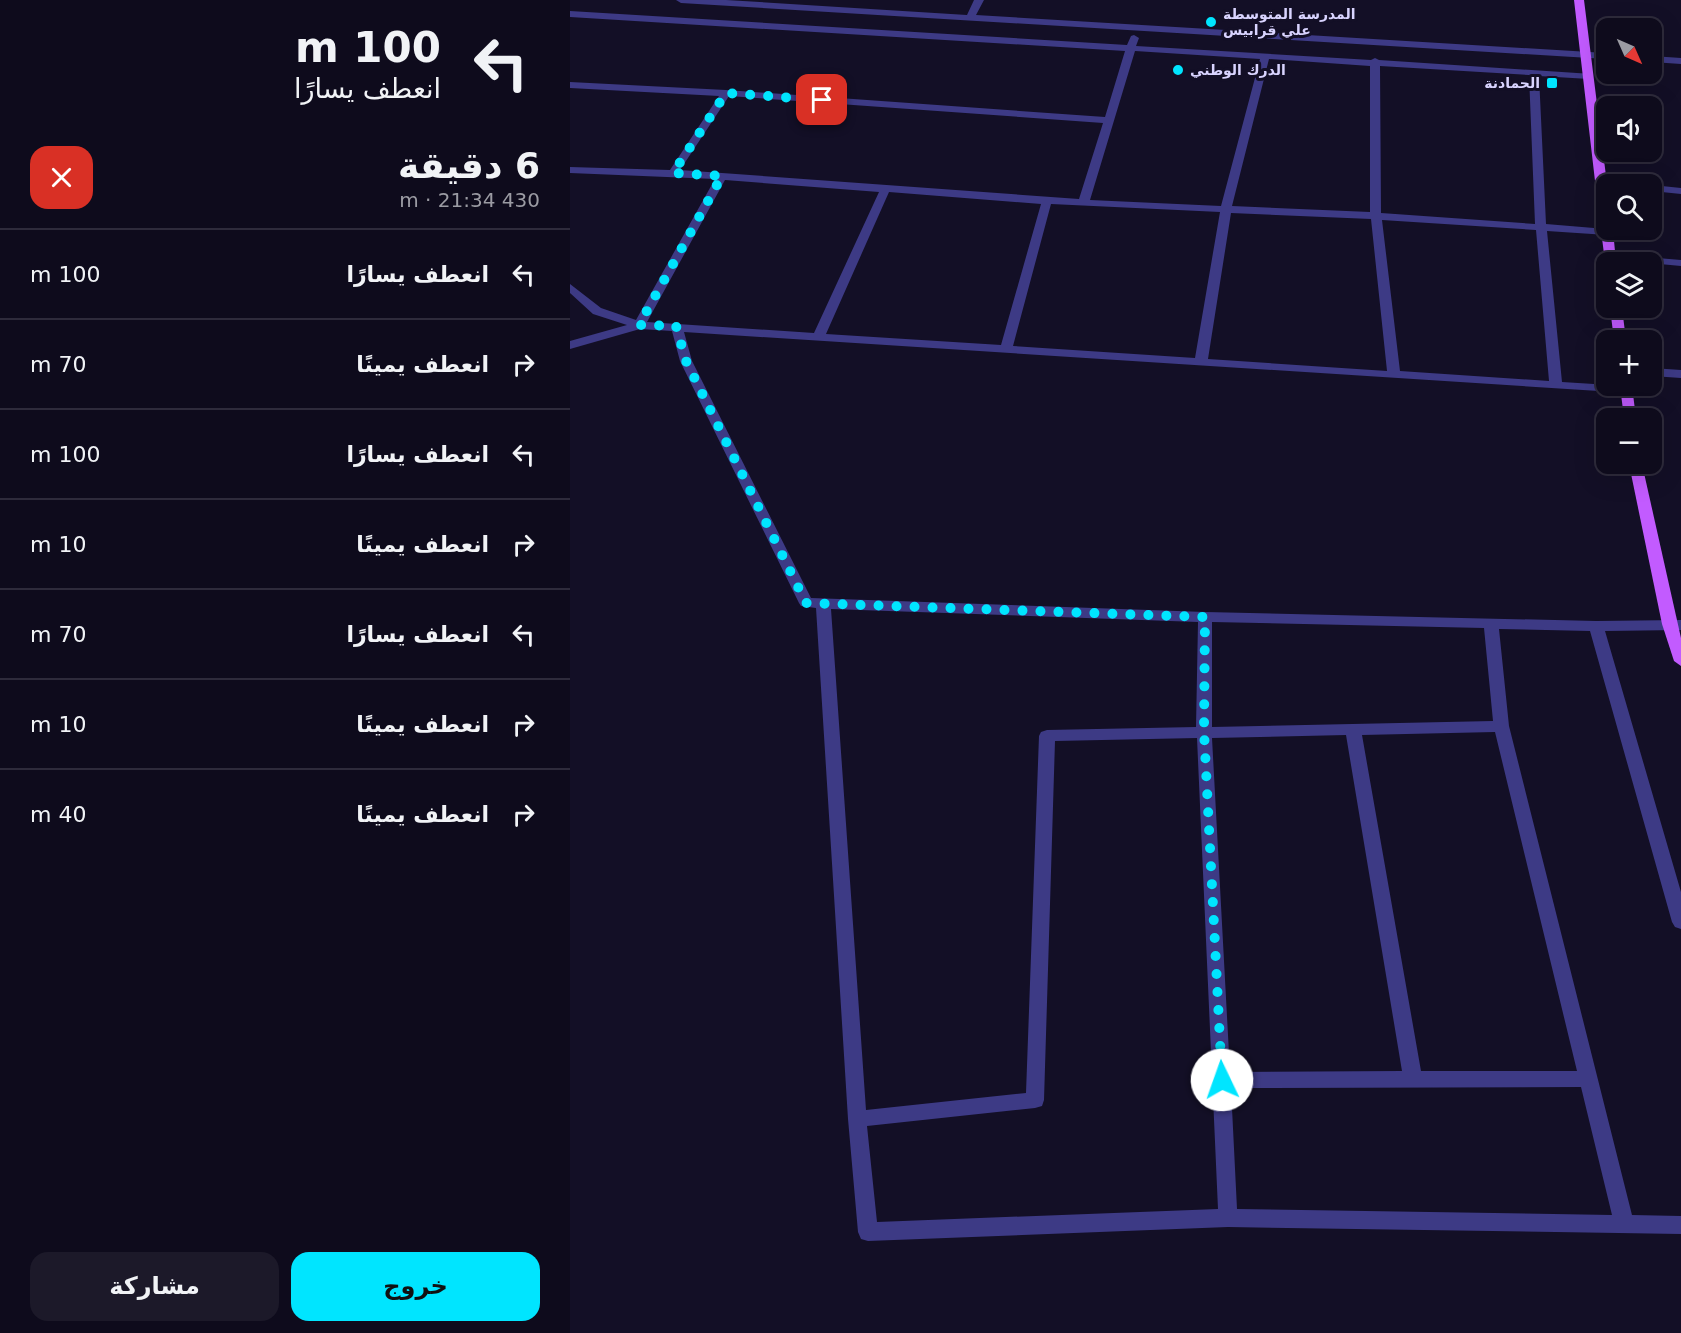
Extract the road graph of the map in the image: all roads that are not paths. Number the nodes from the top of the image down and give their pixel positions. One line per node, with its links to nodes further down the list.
1 (681, 0): 4 (street)
2 (979, 0): 6 (street)
3 (1580, 0): 9 (main road)
4 (744, 2): 6 (street)
5 (570, 14): 8 (street)
6 (971, 16): 7 (street)
7 (1136, 29): 8 (street); 9 (street)
8 (1131, 48): 11 (street); 19 (street)
9 (1587, 54): 10 (street); 16 (main road)
10 (1596, 55)
11 (1264, 58): 14 (street); 29 (street)
12 (1662, 60): 13 (street)
13 (1681, 61)
14 (1375, 62): 15 (street); 30 (street)
15 (1534, 73): 16 (street); 31 (street)
16 (1589, 76): 22 (main road)
17 (570, 86): 18 (street)
18 (726, 93): 19 (street); 21 (street)
19 (1109, 120): 28 (street)
20 (570, 170): 21 (street)
21 (673, 173): 23 (street)
22 (1604, 174)
23 (722, 176): 25 (street); 36 (street)
24 (1662, 189): 26 (street)
25 (885, 190): 27 (street); 38 (street)
26 (1681, 191)
27 (1047, 201): 28 (street); 40 (street)
28 (1084, 202): 29 (street)
29 (1226, 209): 30 (street); 41 (street)
30 (1376, 216): 31 (street); 43 (street)
31 (1541, 228): 32 (street); 45 (street)
32 (1596, 228)
33 (1662, 261): 34 (street)
34 (1681, 262)
35 (570, 286): 36 (street)
36 (639, 325): 37 (street); 39 (street)
37 (676, 326): 38 (street); 48 (street)
38 (819, 336): 40 (street)
39 (570, 345)
40 (1006, 348): 41 (street)
41 (1201, 361): 43 (street)
42 (1662, 373): 44 (street)
43 (1394, 374): 45 (street)
44 (1681, 374)
45 (1556, 385): 46 (street)
46 (1596, 387)
47 (1637, 474): 51 (main road)
48 (823, 604): 49 (street); 61 (street)
49 (1205, 617): 50 (street); 56 (street)
50 (1491, 624): 52 (street); 54 (street)
51 (1675, 625): 52 (street); 53 (main road)
52 (1596, 626): 57 (street)
53 (1681, 661)
54 (1501, 726): 55 (street); 58 (street)
55 (1353, 729): 56 (street); 60 (street)
56 (1204, 731): 59 (street); 61 (street)
57 (1681, 922)
58 (1589, 1079): 60 (street); 63 (street)
59 (1222, 1080): 60 (street); 62 (street)
60 (1413, 1080)
61 (857, 1119): 62 (street)
62 (1228, 1218): 63 (street)
63 (1624, 1224): 64 (street)
64 (1681, 1225)

